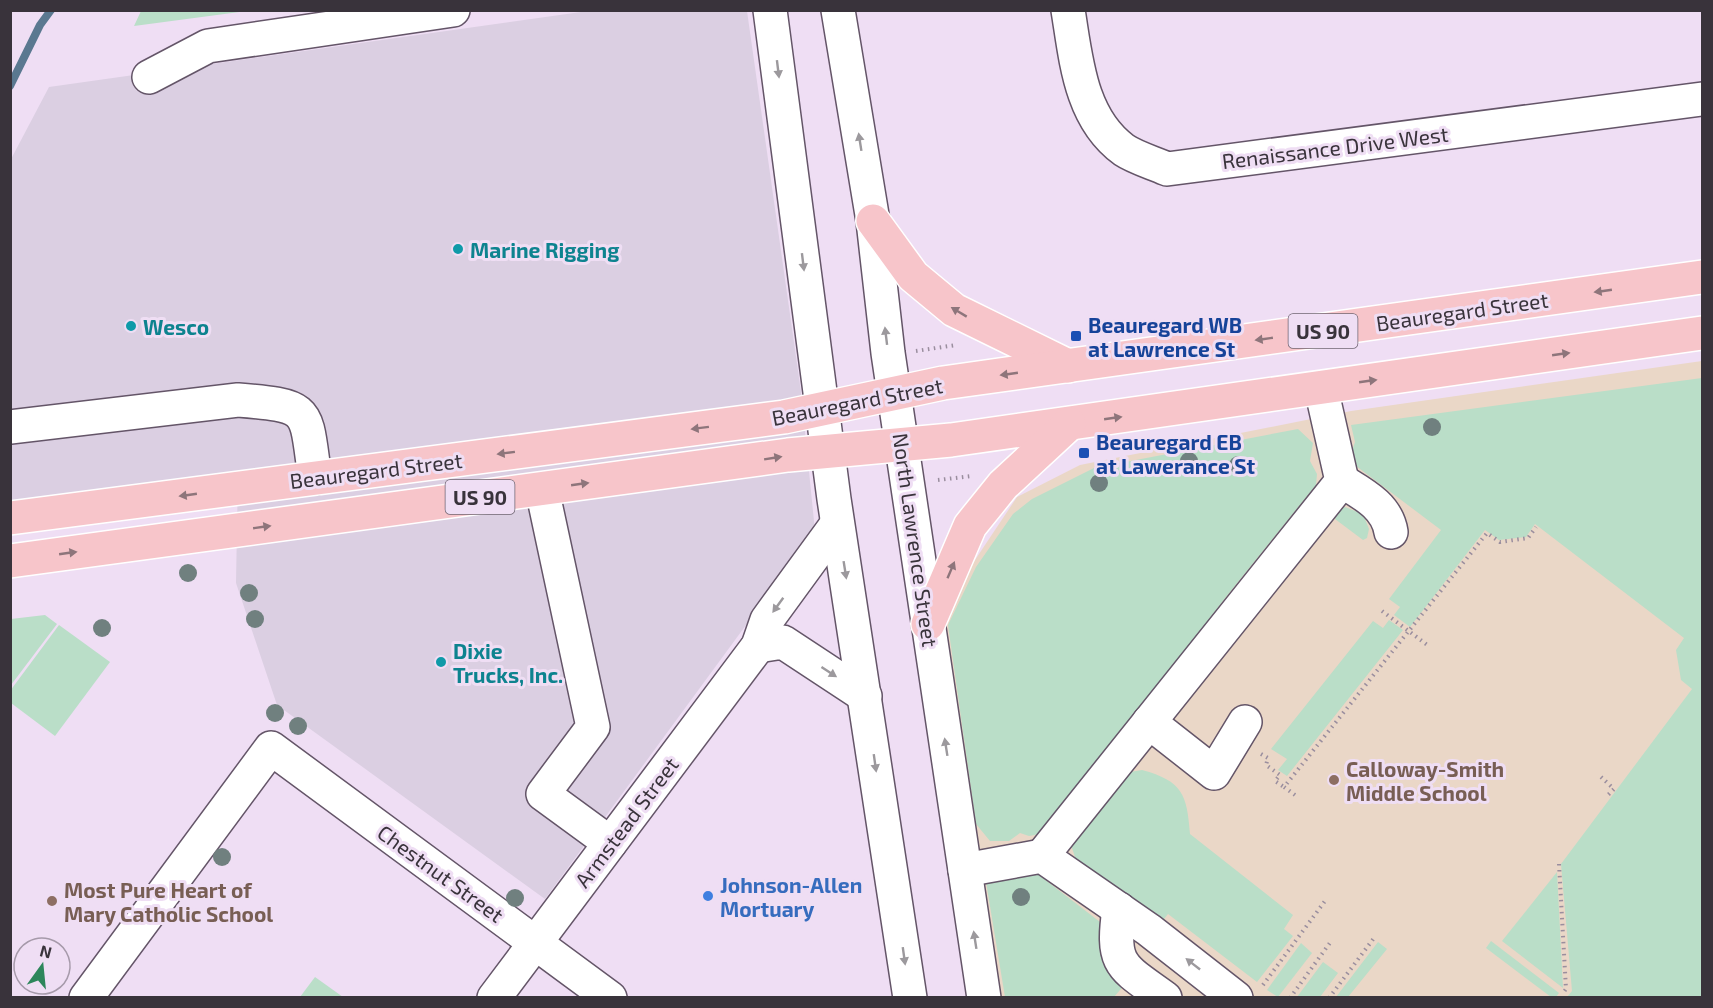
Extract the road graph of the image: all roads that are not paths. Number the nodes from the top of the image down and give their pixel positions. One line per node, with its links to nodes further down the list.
1 (453, 10): 5 (street)
2 (770, 10): 15 (street, one-way to 15)
3 (838, 10): 7 (street, North Lawrence Street, one-way to 3)
4 (1068, 10): 6 (street, Renaissance Drive West)
5 (150, 76)
6 (1702, 99)
7 (873, 220): 12 (main road, one-way to 7); 14 (street, North Lawrence Street, one-way to 7)
8 (1702, 277): 9 (main road, Beauregard Street / US 90)
9 (1655, 284): 10 (main road); 12 (main road, Beauregard Street / US 90, one-way to 12)
10 (1702, 286)
11 (1702, 333): 13 (main road, Beauregard Street / US 90, one-way to 11)
12 (1068, 366): 14 (main road, Beauregard Street / US 90, one-way to 14)
13 (1321, 388): 16 (main road, Beauregard Street / US 90, one-way to 13); 21 (street)
14 (894, 393): 15 (main road, Beauregard Street / US 90); 18 (street, North Lawrence Street)
15 (822, 409): 19 (street); 20 (main road, Beauregard Street / US 90, one-way to 20)
16 (1069, 424): 18 (main road, Beauregard Street / US 90); 27 (main road, one-way to 16)
17 (10, 427): 20 (street)
18 (902, 445): 19 (main road, Beauregard Street / US 90); 27 (street, North Lawrence Street)
19 (828, 452): 22 (main road, Beauregard Street / US 90, one-way to 19); 24 (street)
20 (315, 478): 23 (main road, Beauregard Street / US 90, one-way to 23)
21 (1342, 481): 25 (street); 30 (street)
22 (542, 489): 26 (main road, Beauregard Street / US 90, one-way to 22); 32 (street)
23 (10, 518)
24 (837, 524): 28 (street, Armstead Street, one-way to 28); 29 (street, one-way to 29)
25 (1391, 532)
26 (10, 561)
27 (928, 624): 34 (street, North Lawrence Street, one-way to 27)
28 (758, 645): 29 (street, one-way to 29); 32 (street, Armstead Street)
29 (865, 696): 39 (street, one-way to 39)
30 (1149, 722): 31 (street); 33 (street)
31 (1240, 731)
32 (610, 843): 37 (street, Armstead Street)
33 (1042, 856): 34 (street); 35 (street)
34 (965, 870): 44 (street, North Lawrence Street, one-way to 34)
35 (1119, 909): 36 (street); 38 (street)
36 (1149, 930): 38 (street); 40 (street, one-way to 36)
37 (536, 942): 41 (street, Chestnut Street); 42 (street, Armstead Street); 43 (street, Chestnut Street)
38 (1146, 992)
39 (908, 996)
40 (1246, 996)
41 (86, 998)
42 (494, 998)
43 (610, 998)
44 (984, 998)

